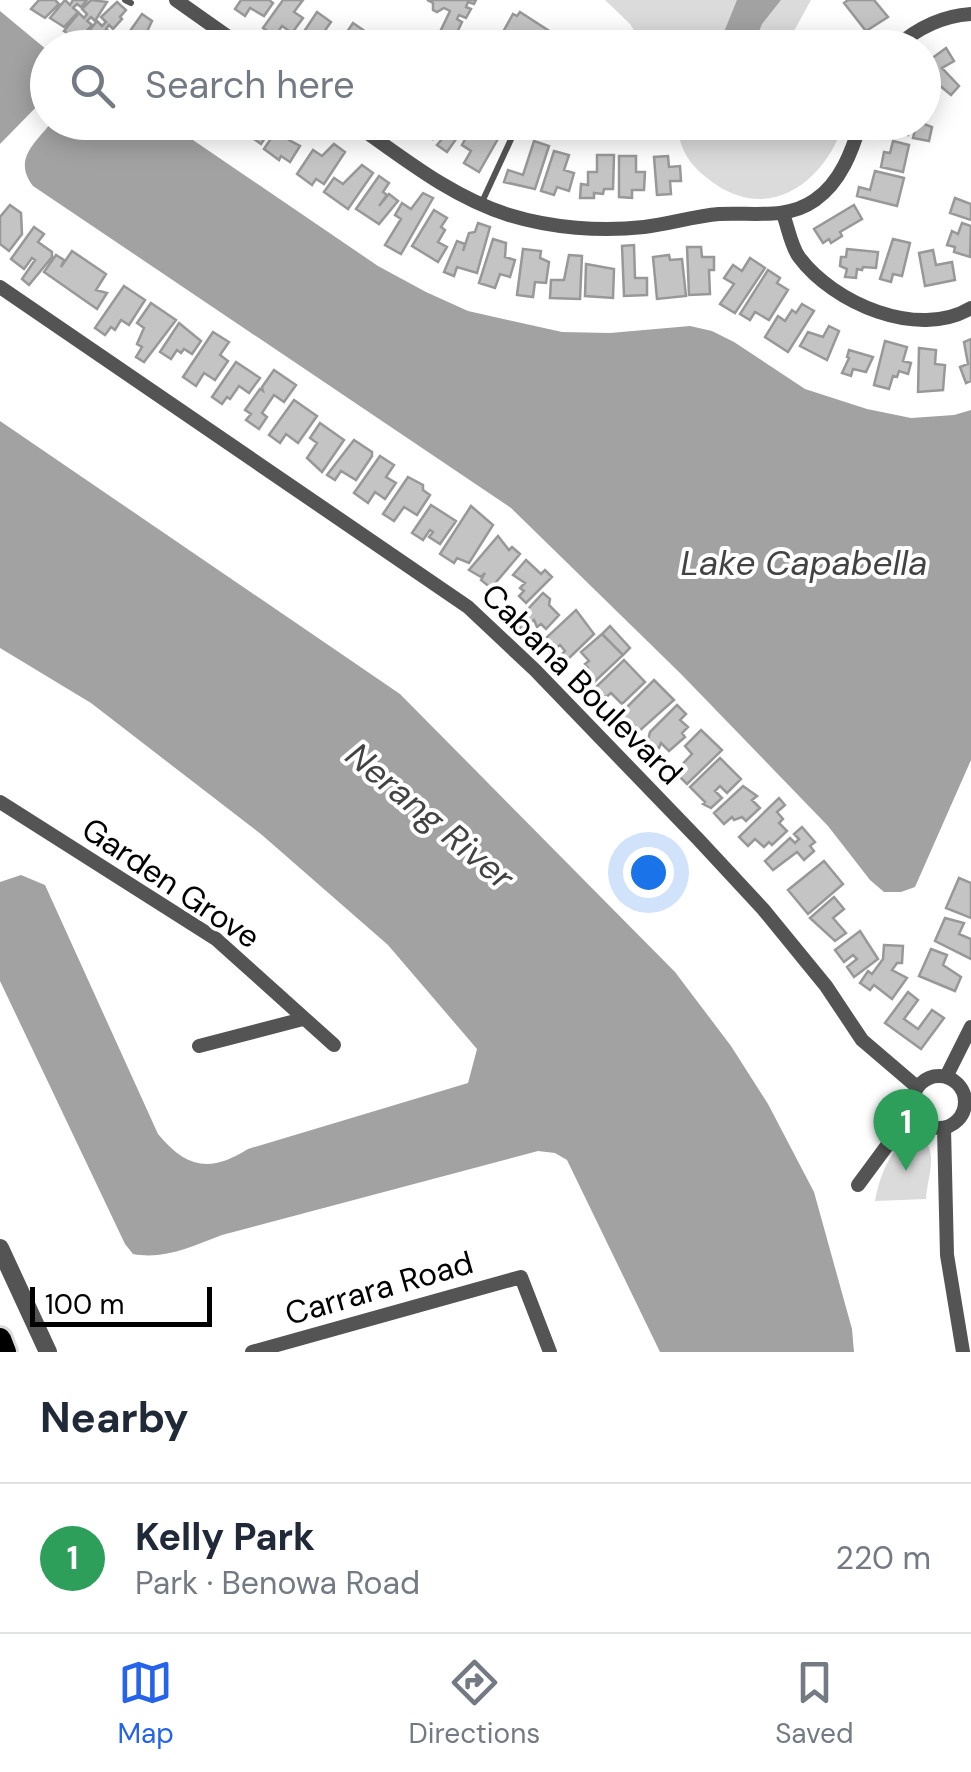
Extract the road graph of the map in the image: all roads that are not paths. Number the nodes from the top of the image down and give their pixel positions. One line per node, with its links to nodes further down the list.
1 (176, 0): 4 (street)
2 (945, 8): 3 (street); 5 (street)
3 (971, 14)
4 (218, 30)
5 (920, 30)
6 (377, 140): 9 (street)
7 (511, 140): 9 (lane)
8 (854, 140): 10 (street)
9 (481, 204): 10 (street)
10 (783, 214): 12 (street)
11 (0, 287): 19 (street, Cabana Boulevard)
12 (971, 308)
13 (0, 802): 14 (street, Garden Grove)
14 (303, 1019): 16 (street, Garden Grove); 17 (street)
15 (971, 1026): 18 (street)
16 (334, 1045)
17 (200, 1046)
18 (946, 1077): 19 (street); 20 (street)
19 (917, 1086): 21 (street)
20 (968, 1111): 22 (street)
21 (918, 1117): 22 (street); 23 (street)
22 (944, 1128): 30 (street)
23 (858, 1185)
24 (0, 1248): 27 (street)
25 (0, 1339): 26 (main road)
26 (6, 1352)
27 (48, 1352)
28 (252, 1352): 29 (street, Carrara Road)
29 (550, 1352)
30 (963, 1352)

